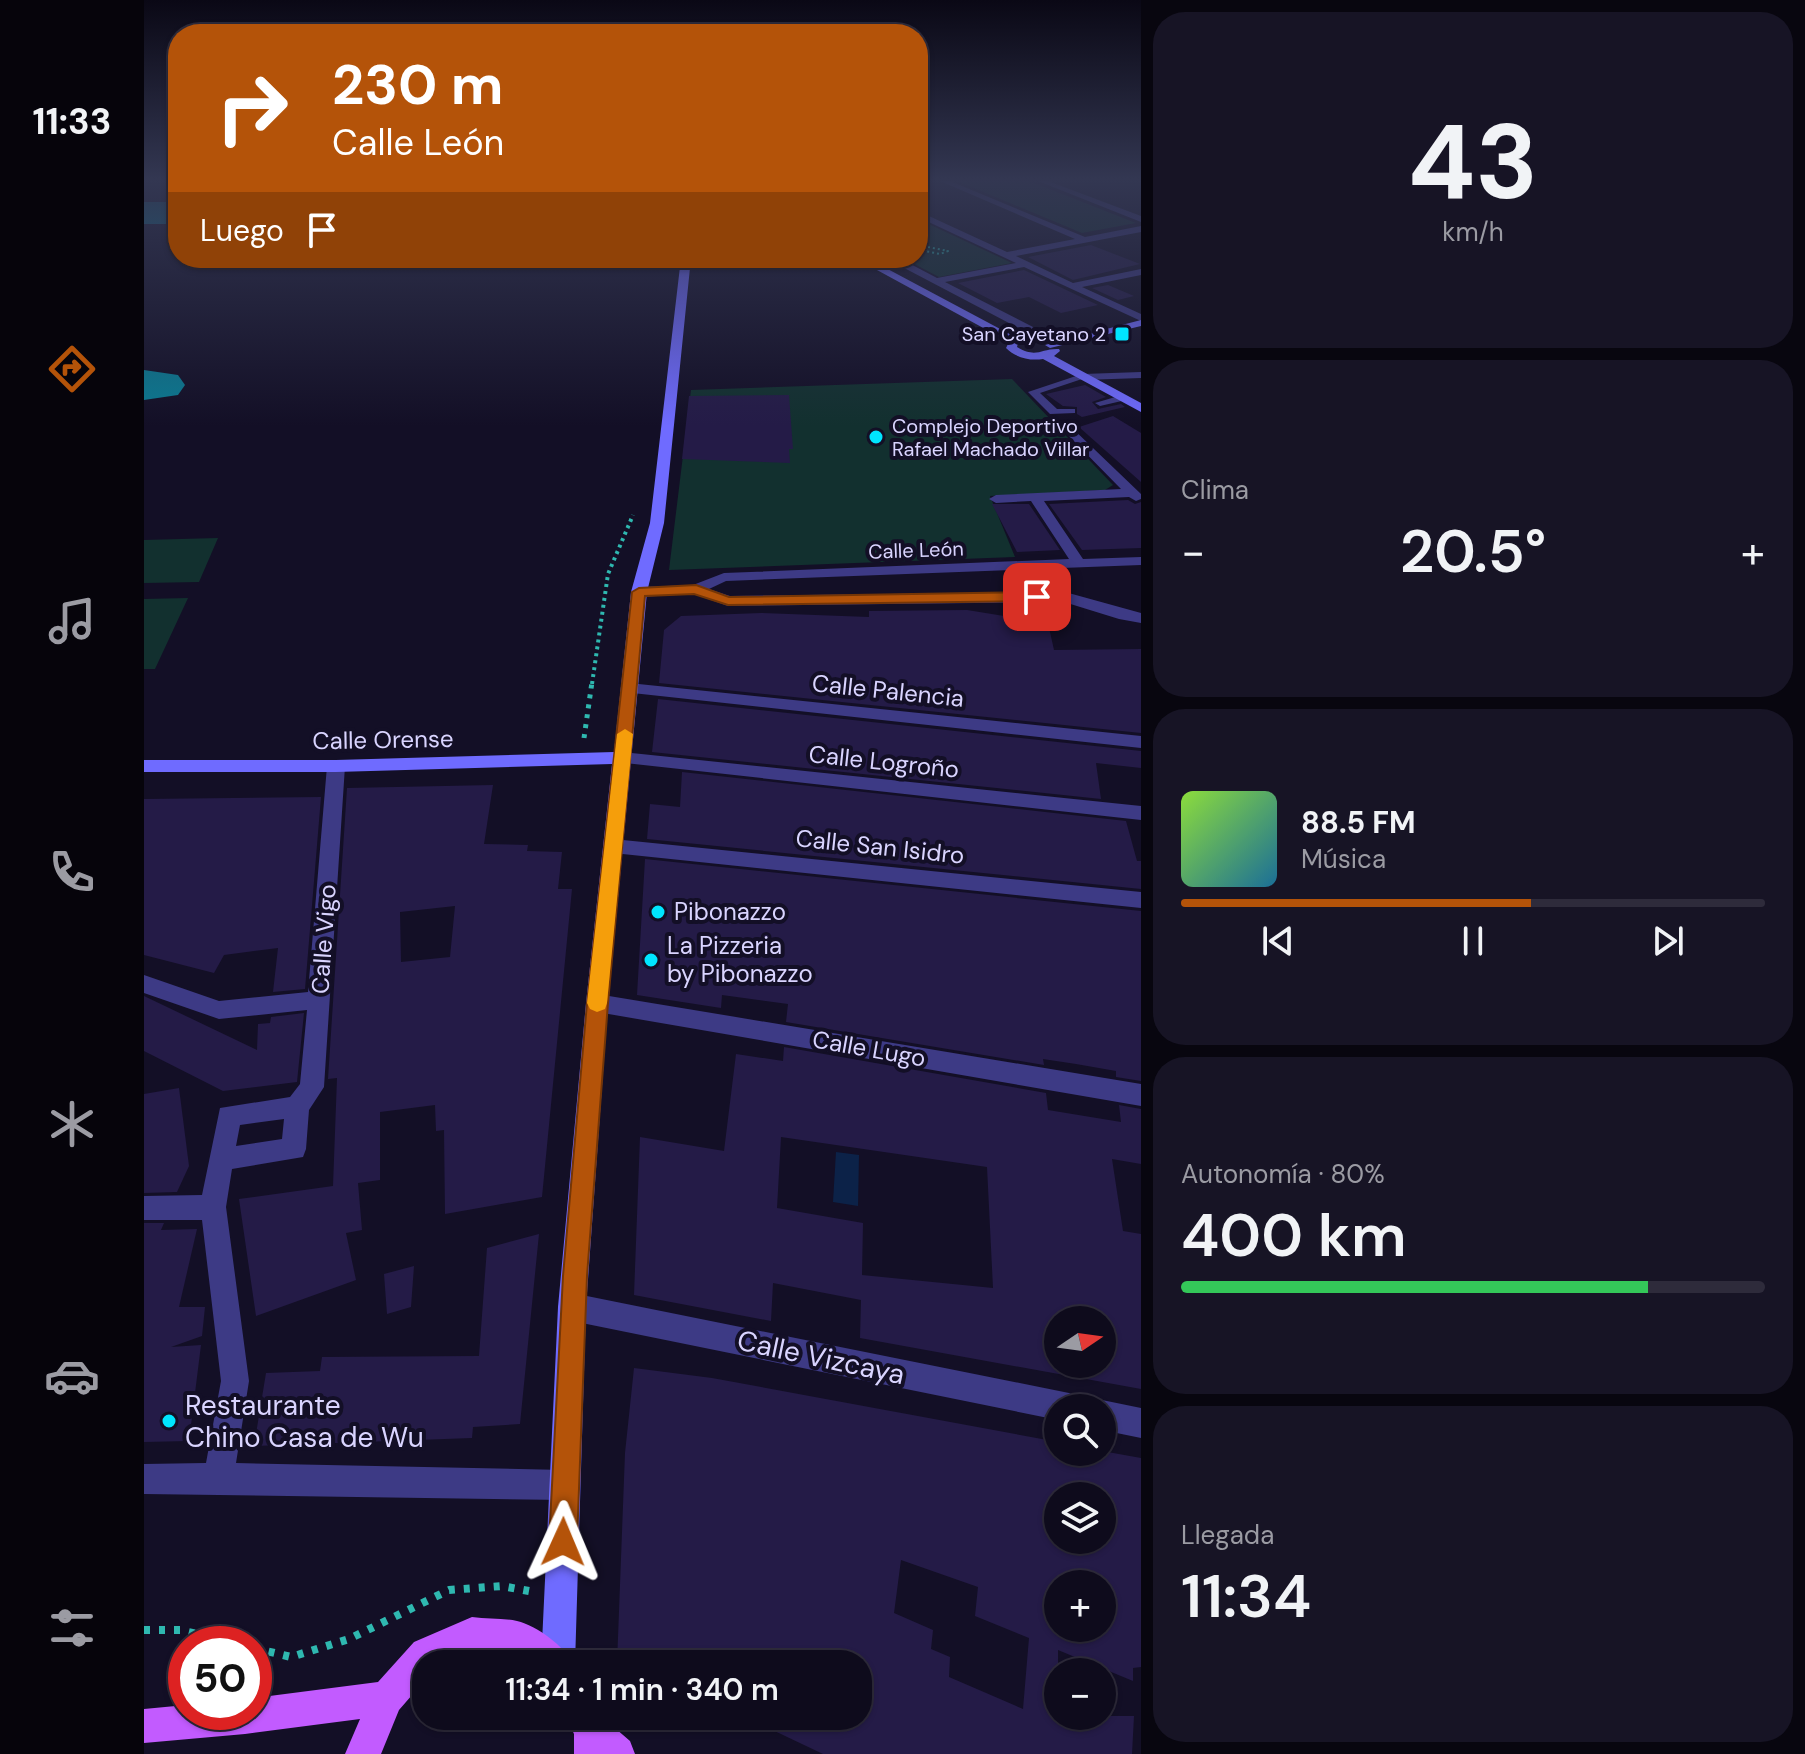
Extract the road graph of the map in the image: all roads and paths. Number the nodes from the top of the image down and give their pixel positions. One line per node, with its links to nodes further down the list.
1 (1025, 264): 6 (street); 7 (street)
2 (685, 268): 26 (main road)
3 (879, 268): 10 (main road)
4 (911, 268): 6 (street)
5 (1141, 272): 7 (street)
6 (935, 281): 9 (street)
7 (1072, 286): 8 (street)
8 (1141, 320): 11 (main road)
9 (1033, 340): 10 (main road); 11 (main road)
10 (1015, 341): 11 (main road)
11 (1048, 350): 13 (main road)
12 (1141, 375): 13 (street)
13 (1083, 377): 14 (main road); 17 (lane)
14 (1122, 398): 15 (lane); 16 (main road)
15 (1100, 403)
16 (1141, 408)
17 (1071, 411)
18 (1070, 430): 20 (street)
19 (1035, 497): 20 (street); 21 (street); 24 (street)
20 (1136, 498)
21 (996, 499)
22 (633, 515): 29 (path)
23 (1141, 561): 24 (street, Calle León)
24 (1079, 563): 25 (street, Calle León)
25 (696, 589): 26 (street, Calle León); 27 (street, Calle León)
26 (639, 592): 28 (main road)
27 (1141, 618)
28 (629, 688): 30 (street, Calle Palencia); 31 (main road)
29 (584, 737)
30 (1141, 742)
31 (622, 758): 33 (main road, Calle Orense); 34 (street, Calle Logroño); 35 (main road)
32 (144, 766): 33 (main road, Calle Orense)
33 (336, 766): 38 (street, Calle Vigo)
34 (1141, 813)
35 (613, 846): 36 (street, Calle San Isidro); 39 (main road)
36 (1141, 900)
37 (144, 984): 38 (street)
38 (319, 1000): 41 (street, Calle Vigo)
39 (597, 1003): 40 (street, Calle Lugo); 45 (main road)
40 (1141, 1095)
41 (297, 1107): 42 (street); 42 (street, Calle Vigo)
42 (224, 1159): 43 (street)
43 (213, 1207): 44 (street); 49 (street)
44 (144, 1208)
45 (572, 1307): 46 (street, Calle Vizcaya); 51 (main road)
46 (1044, 1403)
47 (1116, 1418): 48 (street)
48 (1141, 1423)
49 (218, 1478): 50 (street); 51 (street)
50 (144, 1479)
51 (564, 1485): 52 (main road)
52 (562, 1598): 57 (main road); 58 (path)
53 (144, 1630): 54 (path)
54 (168, 1630)
55 (435, 1650): 56 (main road)
56 (536, 1650)
57 (558, 1650)
58 (272, 1652)
59 (412, 1670): 60 (main road)
60 (387, 1698): 61 (main road); 62 (main road)
61 (144, 1726)
62 (363, 1754)

